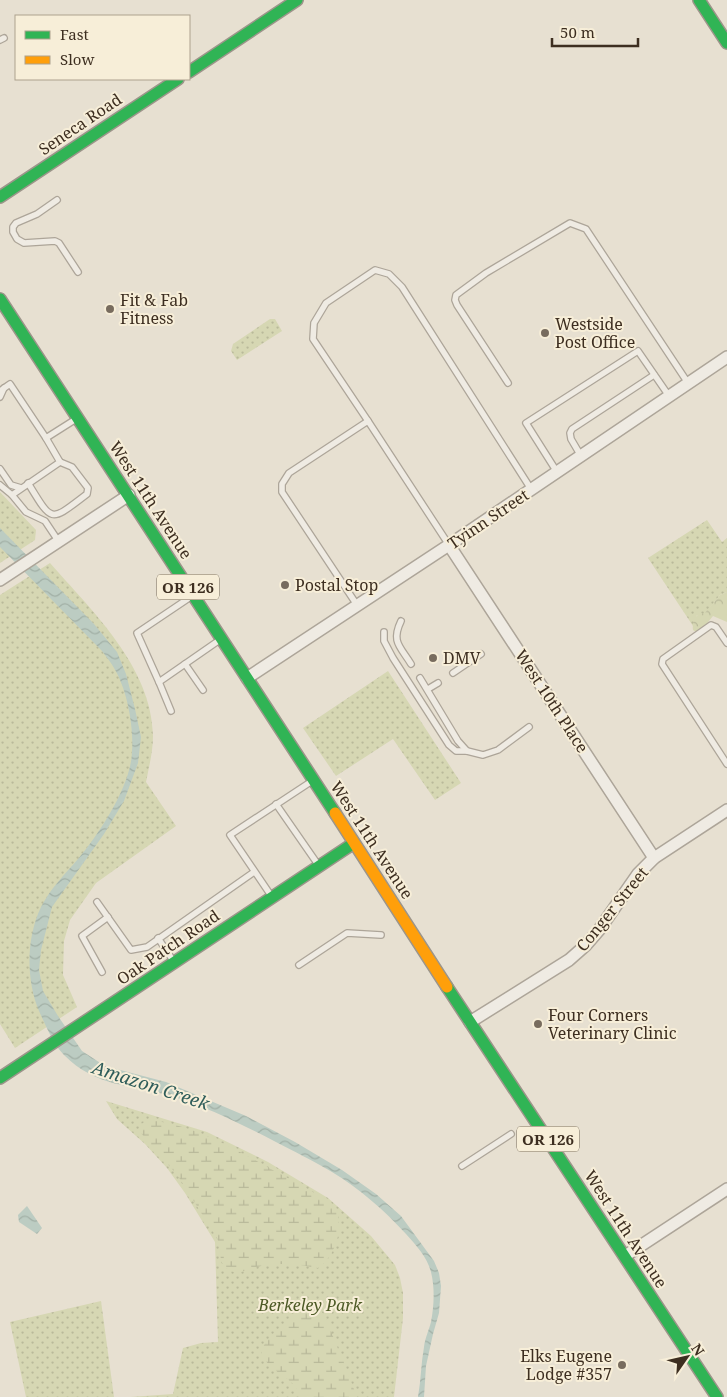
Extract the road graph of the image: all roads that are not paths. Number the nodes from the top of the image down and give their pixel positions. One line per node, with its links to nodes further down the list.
1 (297, 0): 4 (main road)
2 (699, 0): 3 (main road)
3 (727, 43)
4 (190, 71)
5 (176, 80): 6 (main road, Seneca Road)
6 (0, 197)
7 (57, 200): 8 (lane)
8 (78, 272)
9 (0, 299): 17 (main road, West 11th Avenue / OR 126)
10 (727, 357): 13 (street, Tyinn Street)
11 (654, 375): 15 (lane); 20 (lane); 23 (lane)
12 (508, 383): 13 (lane)
13 (688, 383): 15 (street, Tyinn Street)
14 (5, 387): 16 (lane); 19 (lane)
15 (669, 396): 20 (street, Tyinn Street)
16 (0, 397)
17 (78, 418): 19 (lane); 29 (main road, West 11th Avenue / OR 126)
18 (368, 421): 27 (lane); 31 (lane); 34 (lane)
19 (46, 438): 21 (lane)
20 (581, 456): 23 (street, Tyinn Street)
21 (60, 462): 24 (lane); 24 (lane)
22 (0, 469): 26 (lane)
23 (557, 472): 27 (street, Tyinn Street)
24 (28, 483): 26 (lane)
25 (0, 485): 28 (lane)
26 (21, 488): 28 (lane)
27 (531, 489): 31 (street, Tyinn Street)
28 (12, 495): 30 (lane)
29 (130, 495): 30 (street); 33 (main road, West 11th Avenue / OR 126)
30 (59, 542): 32 (street)
31 (449, 545): 34 (street, Tyinn Street); 57 (street, West 10th Place)
32 (0, 580)
33 (194, 595): 37 (main road, West 11th Avenue / OR 126); 45 (lane)
34 (357, 606): 43 (street, Tyinn Street)
35 (402, 621): 41 (lane)
36 (384, 632): 51 (lane)
37 (222, 639): 40 (lane); 43 (main road, West 11th Avenue / OR 126)
38 (727, 643): 52 (lane)
39 (481, 654): 42 (lane)
40 (185, 664): 45 (lane); 47 (lane)
41 (411, 664)
42 (453, 673)
43 (247, 678): 53 (main road, West 11th Avenue / OR 126)
44 (420, 678): 48 (lane)
45 (159, 682): 49 (lane)
46 (438, 683): 48 (lane)
47 (203, 690)
48 (428, 690): 51 (lane)
49 (171, 711)
50 (530, 727): 51 (lane)
51 (467, 751)
52 (727, 764)
53 (314, 780): 54 (lane); 56 (main road, West 11th Avenue / OR 126)
54 (276, 804): 58 (lane); 59 (lane)
55 (727, 810): 57 (street, Conger Street)
56 (354, 843): 58 (main road, Oak Patch Road); 68 (main road, West 11th Avenue / OR 126)
57 (654, 858): 68 (street, Conger Street)
58 (319, 866): 60 (main road, Oak Patch Road)
59 (254, 872): 60 (lane); 64 (lane)
60 (272, 897): 65 (main road, Oak Patch Road)
61 (97, 902): 62 (lane)
62 (108, 917): 64 (lane); 67 (lane)
63 (381, 935): 66 (lane)
64 (158, 938): 65 (lane)
65 (174, 962): 69 (main road, Oak Patch Road)
66 (299, 965)
67 (102, 972)
68 (470, 1022): 73 (main road, West 11th Avenue / OR 126)
69 (0, 1078)
70 (511, 1134): 71 (lane)
71 (462, 1166)
72 (727, 1189): 73 (street)
73 (625, 1256): 74 (main road, West 11th Avenue / OR 126)
74 (717, 1397)

